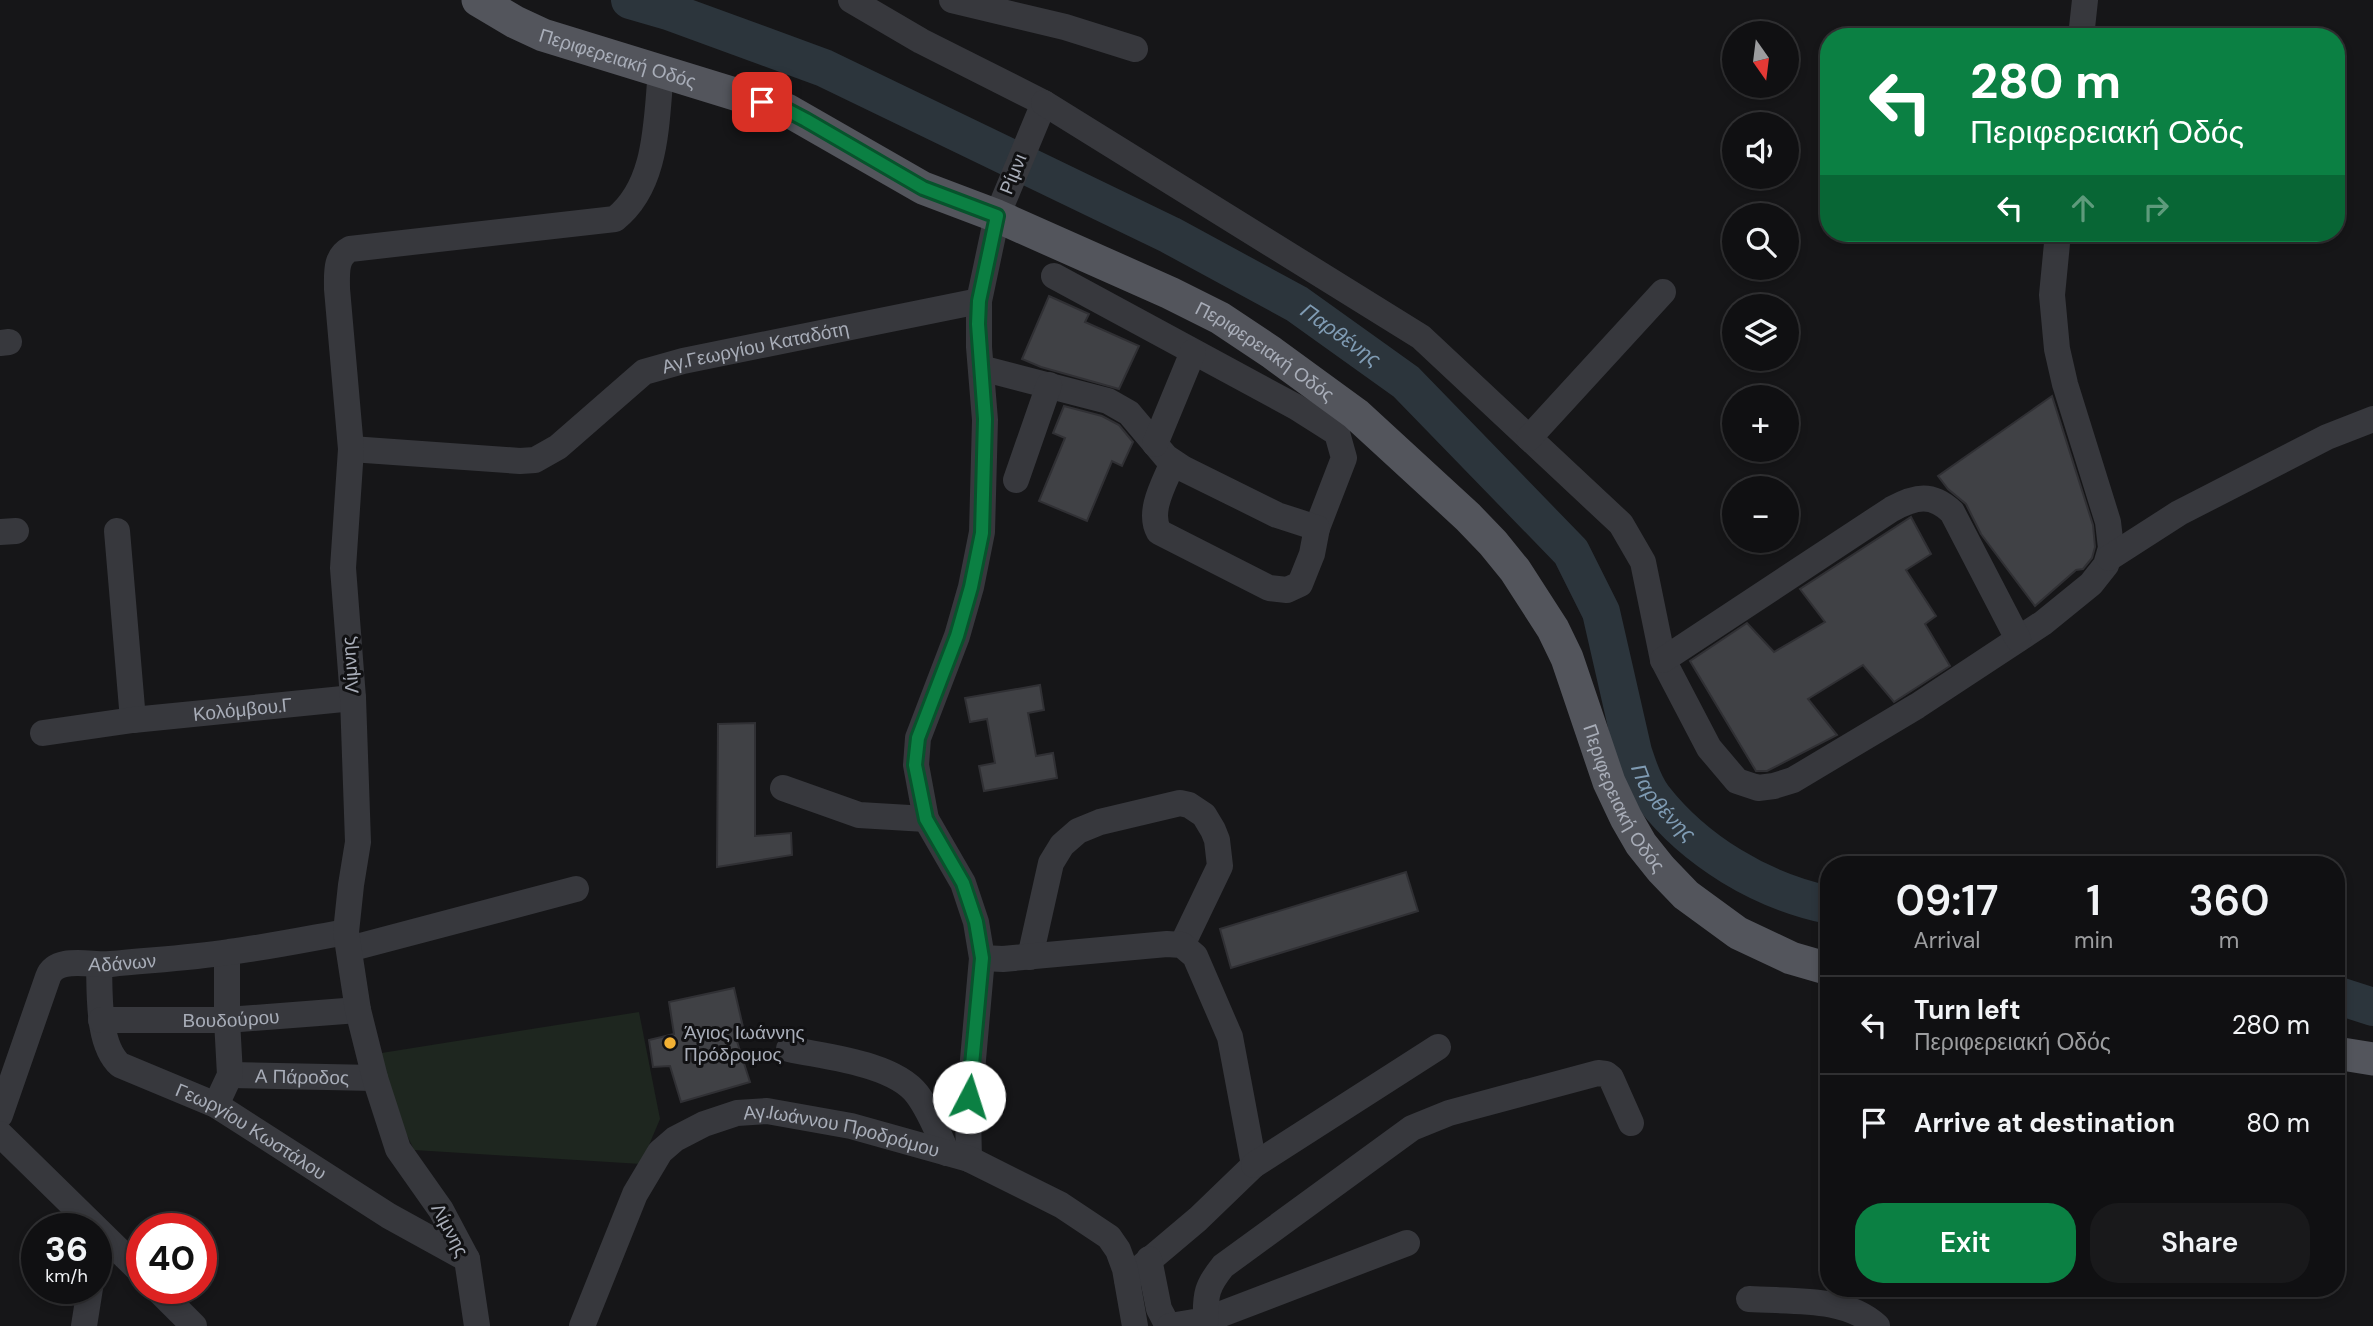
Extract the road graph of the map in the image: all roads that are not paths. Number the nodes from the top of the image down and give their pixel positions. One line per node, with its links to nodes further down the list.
1 (478, 0): 8 (main road, Περιφερειακή Οδός)
2 (851, 0): 5 (street)
3 (952, 0): 7 (street)
4 (2085, 0): 6 (street)
5 (882, 8): 9 (street)
6 (2082, 28)
7 (1135, 49)
8 (661, 71): 10 (main road, Περιφερειακή Οδός); 20 (street, Λίμνης)
9 (1045, 103): 10 (street, Ρίμνι); 19 (street)
10 (1002, 201): 14 (street, Ρίμνι); 40 (main road, Περιφερειακή Οδός)
11 (2057, 242): 25 (street)
12 (1054, 276): 15 (street)
13 (1663, 292): 19 (street)
14 (979, 301): 16 (street, Ρίμνι); 20 (street, Αγ.Γεωργίου Καταδότη)
15 (1193, 352): 21 (street); 23 (street)
16 (981, 368): 17 (street); 32 (street, Ρίμνι)
17 (1049, 386): 21 (street); 22 (street)
18 (2373, 419): 25 (street)
19 (1529, 438): 27 (street)
20 (351, 449): 28 (street, Λίμνης)
21 (1164, 453): 23 (street); 23 (street)
22 (1016, 480)
23 (1317, 528)
24 (117, 531): 29 (street)
25 (2109, 558): 26 (street)
26 (2018, 639): 27 (street); 27 (street)
27 (1663, 660)
28 (353, 698): 29 (street, Κολόμβου.Γ); 34 (street, Λίμνης)
29 (133, 720): 30 (street, Κολόμβου.Γ)
30 (43, 733)
31 (783, 788): 32 (street)
32 (926, 819): 38 (street, Ρίμνι)
33 (576, 889): 34 (street, Αδάνων)
34 (347, 941): 36 (street, Αδάνων); 41 (street, Λίμνης)
35 (1182, 945): 37 (street); 37 (street); 55 (street)
36 (227, 953): 39 (street, Αδάνων); 43 (street)
37 (1030, 957): 38 (street)
38 (982, 958): 54 (street, Ρίμνι)
39 (99, 965): 42 (street, Γεωργίου Κωστάλου); 51 (street, Αδάνων)
40 (1820, 966)
41 (358, 1010): 43 (street, Βουδούρου); 49 (street, Λίμνης)
42 (101, 1020): 43 (street, Βουδούρου); 50 (street, Γεωργίου Κωστάλου)
43 (227, 1020): 48 (street)
44 (1438, 1047): 55 (street)
45 (789, 1049): 54 (street)
46 (2345, 1054): 47 (main road)
47 (2373, 1059)
48 (230, 1074): 49 (street, Α Πάροδος); 50 (street)
49 (374, 1078): 58 (street, Λίμνης)
50 (216, 1105): 58 (street, Γεωργίου Κωστάλου)
51 (0, 1115)
52 (1631, 1123): 64 (street)
53 (0, 1134): 56 (street)
54 (958, 1156): 60 (street, Αγ.Ιωάννου Προδρόμου); 68 (street, Αγ.Ιωάννου Προδρόμου)
55 (1254, 1164): 59 (street)
56 (73, 1213)
57 (1407, 1243): 64 (street)
58 (467, 1259): 67 (street, Λίμνης)
59 (1149, 1259): 60 (street); 70 (street)
60 (1127, 1279): 69 (street, Αγ.Ιωάννου Προδρόμου)
61 (1749, 1299): 71 (street)
62 (87, 1304): 65 (street)
63 (172, 1304): 66 (street)
64 (1206, 1320): 70 (street)
65 (84, 1326)
66 (194, 1326)
67 (477, 1326)
68 (582, 1326)
69 (1135, 1326)
70 (1169, 1326)
71 (1877, 1326)

